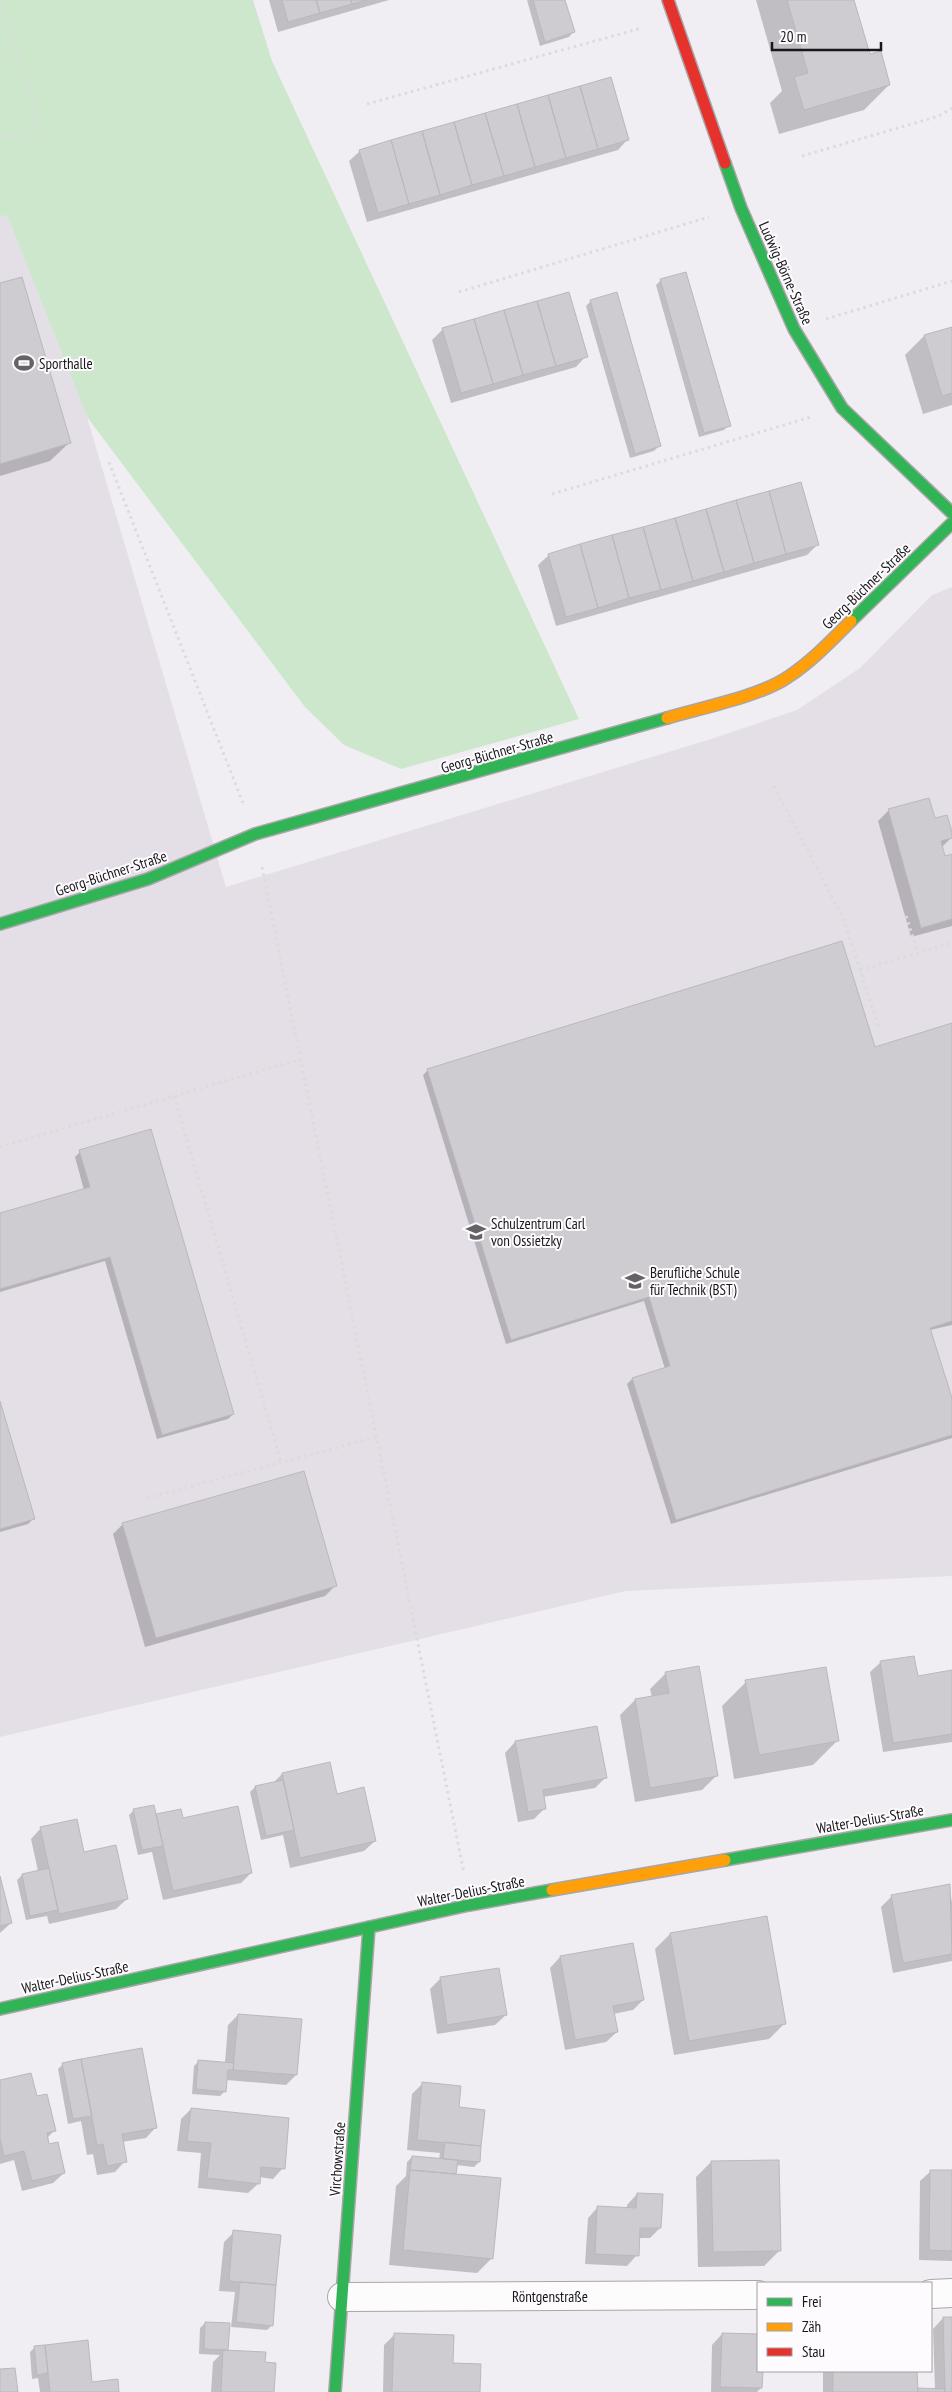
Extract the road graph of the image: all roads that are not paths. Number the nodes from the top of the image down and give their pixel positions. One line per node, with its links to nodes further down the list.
1 (668, 0): 2 (street, Ludwig-Börne-Straße)
2 (952, 513)
3 (952, 522): 4 (street, Georg-Büchner-Straße)
4 (0, 924)
5 (952, 1820): 6 (street, Walter-Delius-Straße)
6 (369, 1928): 7 (street, Walter-Delius-Straße); 11 (street, Virchowstraße)
7 (0, 2009)
8 (952, 2293): 10 (street)
9 (757, 2294): 11 (street, Röntgenstraße)
10 (932, 2294)
11 (342, 2297): 12 (street, Virchowstraße)
12 (335, 2392)

